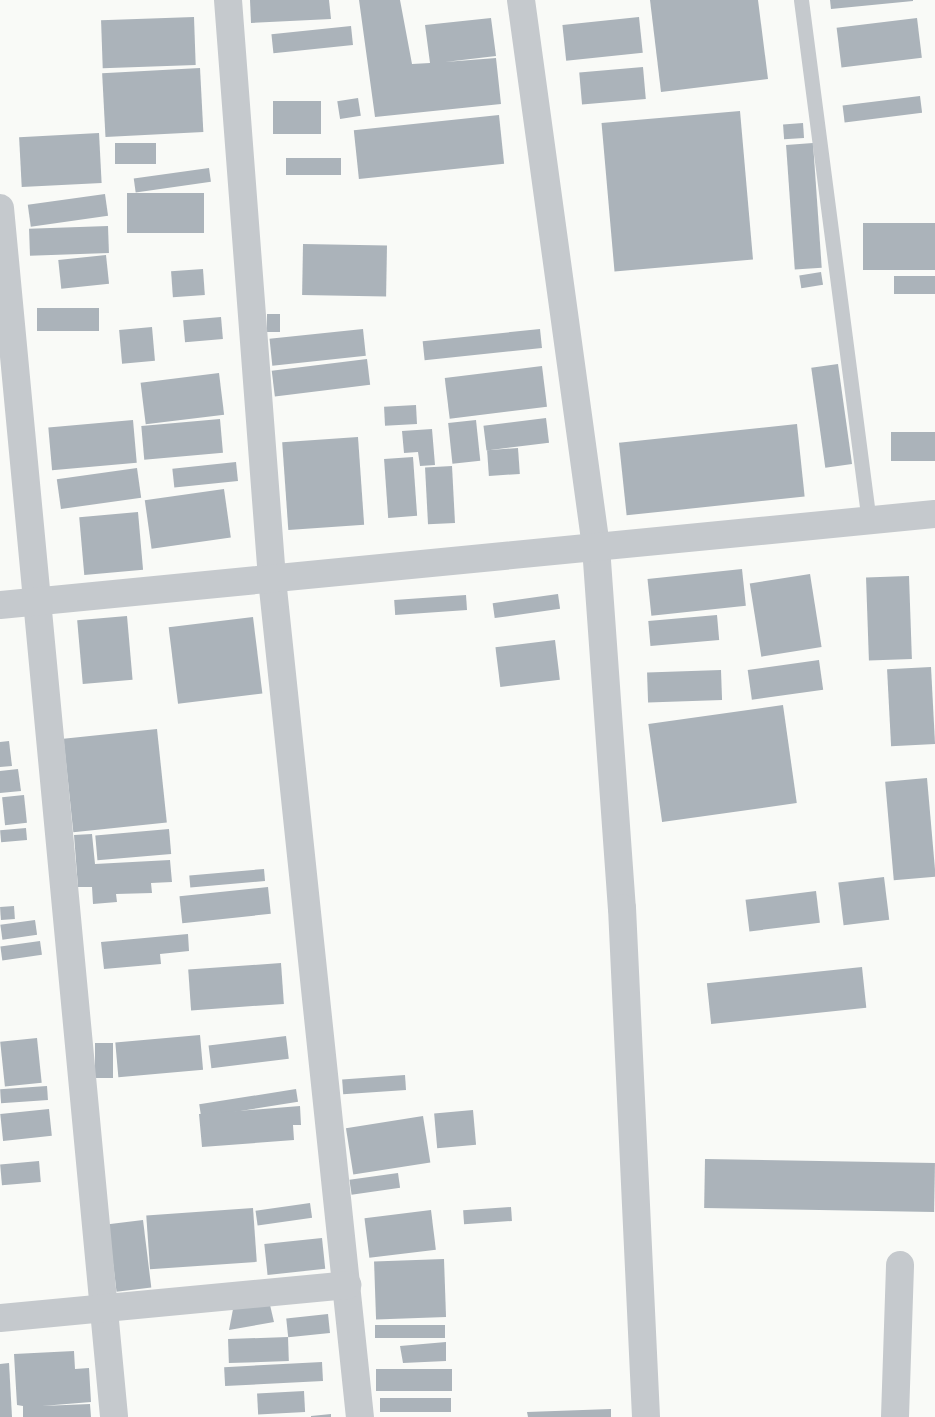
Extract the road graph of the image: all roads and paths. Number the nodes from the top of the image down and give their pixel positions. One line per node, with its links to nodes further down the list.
1 (228, 0): 8 (street)
2 (521, 0): 7 (street)
3 (801, 0): 6 (lane)
4 (0, 208): 9 (street)
5 (935, 514): 6 (street)
6 (869, 522): 7 (street)
7 (596, 547): 8 (street); 17 (street)
8 (272, 579): 9 (street); 12 (street)
9 (37, 602): 10 (street); 13 (street)
10 (0, 605)
11 (900, 1265): 18 (street)
12 (347, 1285): 13 (street); 16 (street)
13 (104, 1309): 14 (street); 15 (street)
14 (0, 1318)
15 (114, 1417)
16 (360, 1417)
17 (646, 1417)
18 (894, 1417)

